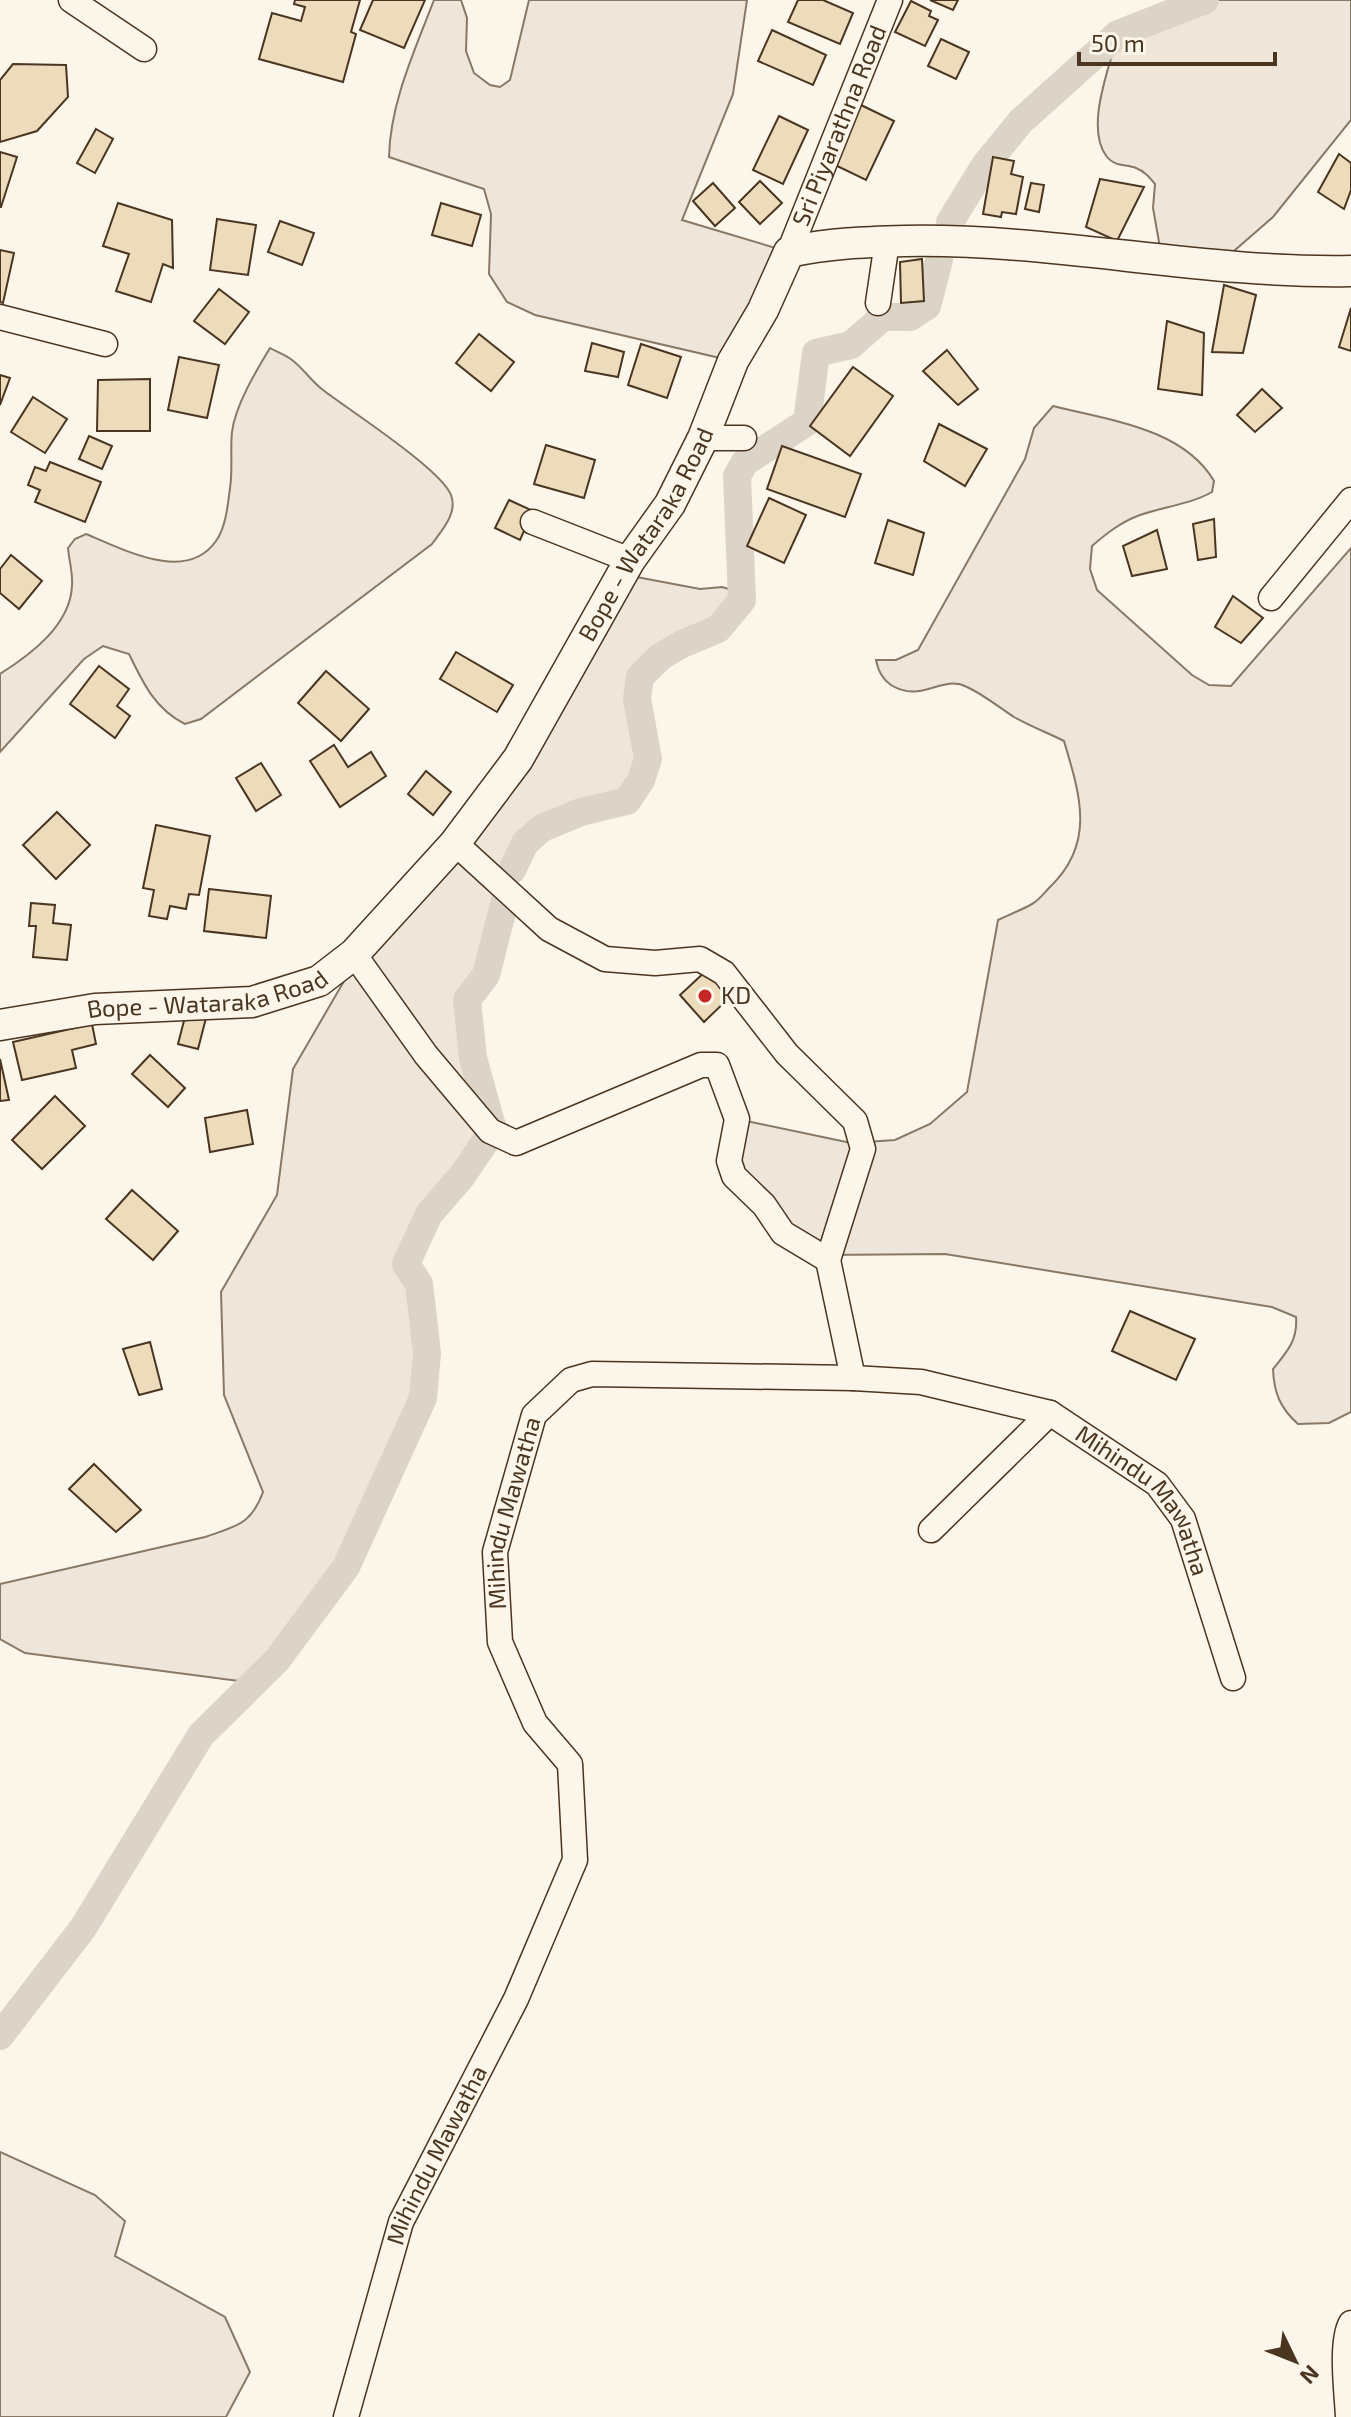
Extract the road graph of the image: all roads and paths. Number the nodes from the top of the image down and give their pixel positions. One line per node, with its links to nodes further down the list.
1 (71, 0): 3 (street)
2 (890, 0): 5 (street, Sri Piyarathna Road)
3 (144, 49)
4 (887, 242): 5 (street); 6 (street); 7 (street)
5 (789, 252): 10 (street, Bope - Wataraka Road)
6 (1351, 271)
7 (878, 303)
8 (0, 317): 9 (street)
9 (105, 344)
10 (703, 438): 11 (street); 14 (street, Bope - Wataraka Road)
11 (744, 438)
12 (1351, 500): 15 (street)
13 (533, 522): 14 (street)
14 (630, 560): 16 (street, Bope - Wataraka Road)
15 (1271, 598)
16 (455, 843): 17 (street, Bope - Wataraka Road); 19 (street)
17 (354, 954): 18 (street, Bope - Wataraka Road); 19 (street)
18 (0, 1025)
19 (828, 1260): 20 (street)
20 (853, 1378): 21 (street, Mihindu Mawatha); 25 (street, Mihindu Mawatha)
21 (1050, 1413): 22 (street); 23 (street, Mihindu Mawatha)
22 (931, 1530)
23 (1233, 1678)
24 (1351, 2323): 26 (street)
25 (346, 2417)
26 (1348, 2417)

